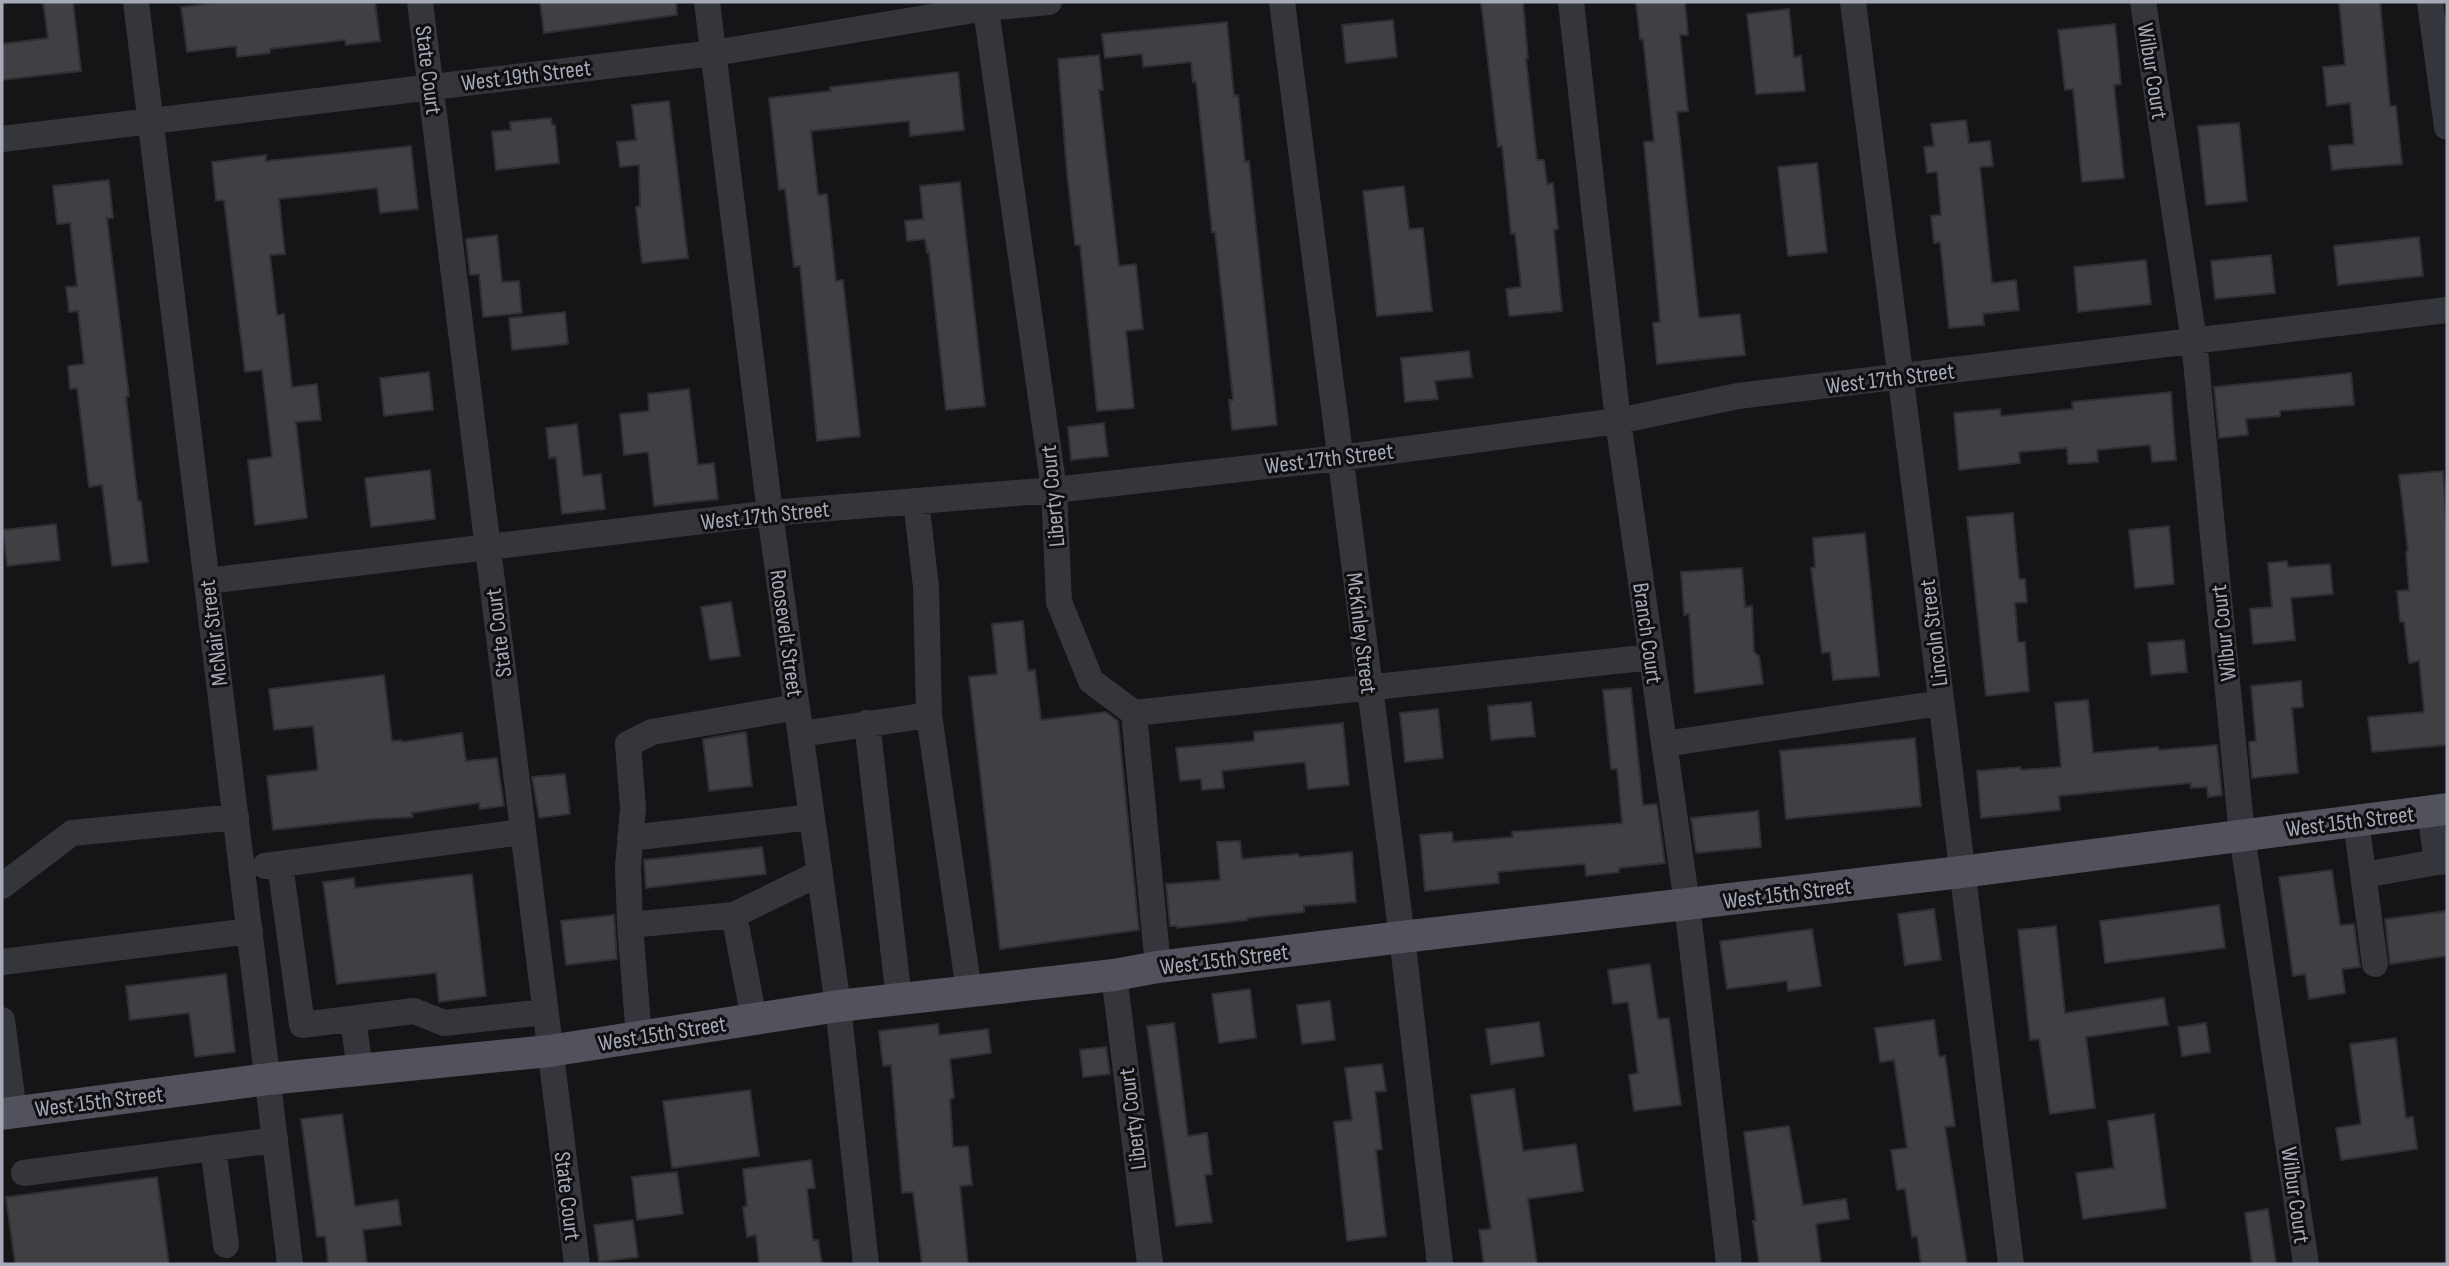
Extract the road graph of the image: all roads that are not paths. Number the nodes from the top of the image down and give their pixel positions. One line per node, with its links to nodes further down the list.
1 (136, 2): 13 (street, McNair Street)
2 (420, 2): 12 (street, State Court)
3 (708, 2): 11 (street, Roosevelt Street)
4 (1049, 2): 10 (street, West 19th Street)
5 (1282, 2): 20 (street, McKinley Street)
6 (1571, 2): 19 (street, Branch Court)
7 (1853, 2): 18 (street, Lincoln Street)
8 (2143, 2): 17 (street, Wilbur Court)
9 (2430, 2): 14 (street)
10 (985, 5): 11 (street, West 19th Street); 21 (street, Liberty Court)
11 (714, 53): 12 (street, West 19th Street); 23 (street, Roosevelt Street)
12 (431, 87): 13 (street, West 19th Street); 24 (street, State Court)
13 (151, 121): 15 (street, West 19th Street); 25 (street, McNair Street)
14 (2447, 127)
15 (2, 139)
16 (2447, 310): 17 (street, West 17th Street)
17 (2194, 341): 18 (street, West 17th Street); 40 (street, Wilbur Court)
18 (1903, 376): 19 (street, West 17th Street); 28 (street, Lincoln Street)
19 (1618, 421): 20 (street, West 17th Street); 26 (street, Branch Court)
20 (1339, 458): 21 (street, West 17th Street); 27 (street, McKinley Street)
21 (1054, 490): 22 (street, West 17th Street); 30 (street, Liberty Court)
22 (916, 501): 23 (street, West 17th Street); 31 (street)
23 (770, 513): 24 (street, West 17th Street); 29 (street, Roosevelt Street)
24 (488, 548): 25 (street, West 17th Street); 39 (street, State Court)
25 (207, 582): 36 (street, McNair Street)
26 (1651, 657): 27 (street); 34 (street, Branch Court)
27 (1369, 688): 30 (street); 53 (street, McKinley Street)
28 (1941, 703): 34 (street); 45 (street, Lincoln Street)
29 (797, 708): 33 (street, Roosevelt Street); 41 (street)
30 (1134, 713): 56 (street)
31 (929, 715): 32 (street); 58 (street)
32 (867, 723): 33 (street); 61 (street)
33 (801, 734): 37 (street, Roosevelt Street)
34 (1664, 744): 49 (street, Branch Court)
35 (2439, 810): 38 (main road, West 15th Street); 42 (street)
36 (236, 817): 44 (street, McNair Street); 48 (street)
37 (812, 817): 41 (street); 46 (street, Roosevelt Street)
38 (2356, 821): 40 (main road, West 15th Street); 47 (street)
39 (522, 832): 43 (street); 63 (street, State Court)
40 (2242, 835): 45 (main road, West 15th Street); 85 (street, Wilbur Court)
41 (630, 838): 51 (street)
42 (2442, 862): 47 (street)
43 (280, 864): 44 (street); 59 (street)
44 (242, 868): 52 (street, McNair Street)
45 (1961, 872): 49 (main road, West 15th Street); 84 (street, Lincoln Street)
46 (820, 873): 50 (street); 62 (street, Roosevelt Street)
47 (2364, 875): 55 (street)
48 (2, 886)
49 (1687, 904): 53 (main road, West 15th Street); 83 (street, Branch Court)
50 (734, 915): 51 (street); 65 (street)
51 (630, 925): 68 (street)
52 (250, 930): 54 (street); 60 (street, McNair Street)
53 (1402, 937): 56 (main road, West 15th Street); 82 (street, McKinley Street)
54 (2, 962)
55 (2375, 964)
56 (1158, 967): 57 (main road, West 15th Street)
57 (1114, 975): 58 (main road, West 15th Street); 81 (street, Liberty Court)
58 (969, 991): 61 (main road, West 15th Street)
59 (298, 992): 60 (street); 64 (street)
60 (258, 997): 72 (street, McNair Street)
61 (900, 999): 62 (main road, West 15th Street)
62 (838, 1006): 65 (main road, West 15th Street); 80 (street, Roosevelt Street)
63 (544, 1012): 67 (street); 69 (street, State Court)
64 (353, 1019): 67 (street); 71 (street)
65 (754, 1019): 68 (main road, West 15th Street)
66 (2, 1020): 73 (street)
67 (453, 1022): 70 (street)
68 (639, 1037): 69 (main road, West 15th Street)
69 (549, 1051): 70 (main road, West 15th Street); 79 (street, State Court)
70 (461, 1060): 71 (main road, West 15th Street)
71 (360, 1070): 72 (main road, West 15th Street)
72 (268, 1079): 73 (main road, West 15th Street); 74 (street, McNair Street)
73 (8, 1113)
74 (275, 1140): 75 (street); 78 (street, McNair Street)
75 (213, 1148): 76 (street); 77 (street)
76 (24, 1173)
77 (226, 1245)
78 (290, 1264)
79 (577, 1264)
80 (866, 1264)
81 (1150, 1264)
82 (1440, 1264)
83 (1729, 1264)
84 (2011, 1264)
85 (2306, 1264)

